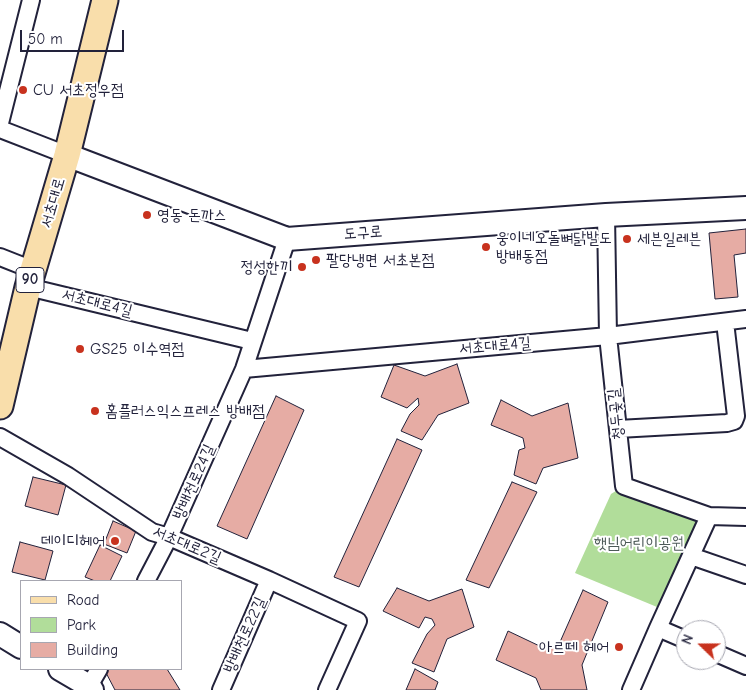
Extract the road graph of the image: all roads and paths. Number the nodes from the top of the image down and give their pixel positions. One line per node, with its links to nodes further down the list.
1 (31, 0): 3 (street)
2 (105, 0): 5 (main road, 서초대로 / 90)
3 (0, 123)
4 (0, 129): 5 (street, 도구로)
5 (67, 155): 8 (street, 도구로); 10 (main road, 서초대로 / 90)
6 (746, 208): 7 (street, 도구로)
7 (606, 215): 8 (street, 도구로); 13 (street, 청두곶길)
8 (287, 239): 14 (street, 방배천로24길)
9 (0, 257): 10 (street, 서초대로4길)
10 (31, 278): 14 (street, 서초대로4길); 16 (main road, 서초대로 / 90)
11 (746, 319): 12 (street, 서초대로4길)
12 (725, 322): 13 (street, 서초대로4길); 17 (street)
13 (608, 336): 15 (street, 서초대로4길); 17 (street, 청두곶길)
14 (252, 342): 15 (street, 방배천로24길)
15 (244, 369): 21 (street, 방배천로24길)
16 (0, 406)
17 (618, 429): 19 (street, 청두곶길)
18 (0, 437): 21 (street, 서초대로2길)
19 (709, 516): 20 (street, 청두곶길); 22 (street)
20 (746, 517)
21 (169, 537): 24 (street, 방배천로24길); 25 (street, 서초대로2길)
22 (691, 556): 23 (street); 26 (street)
23 (746, 575)
24 (147, 580)
25 (269, 580): 34 (street, 방배천로22길); 35 (street, 서초대로2길)
26 (658, 628): 28 (street); 36 (street)
27 (0, 634): 29 (street)
28 (676, 636)
29 (20, 646)
30 (726, 657): 31 (street)
31 (746, 666)
32 (63, 670): 33 (street)
33 (93, 682)
34 (221, 690)
35 (328, 690)
36 (631, 690)

